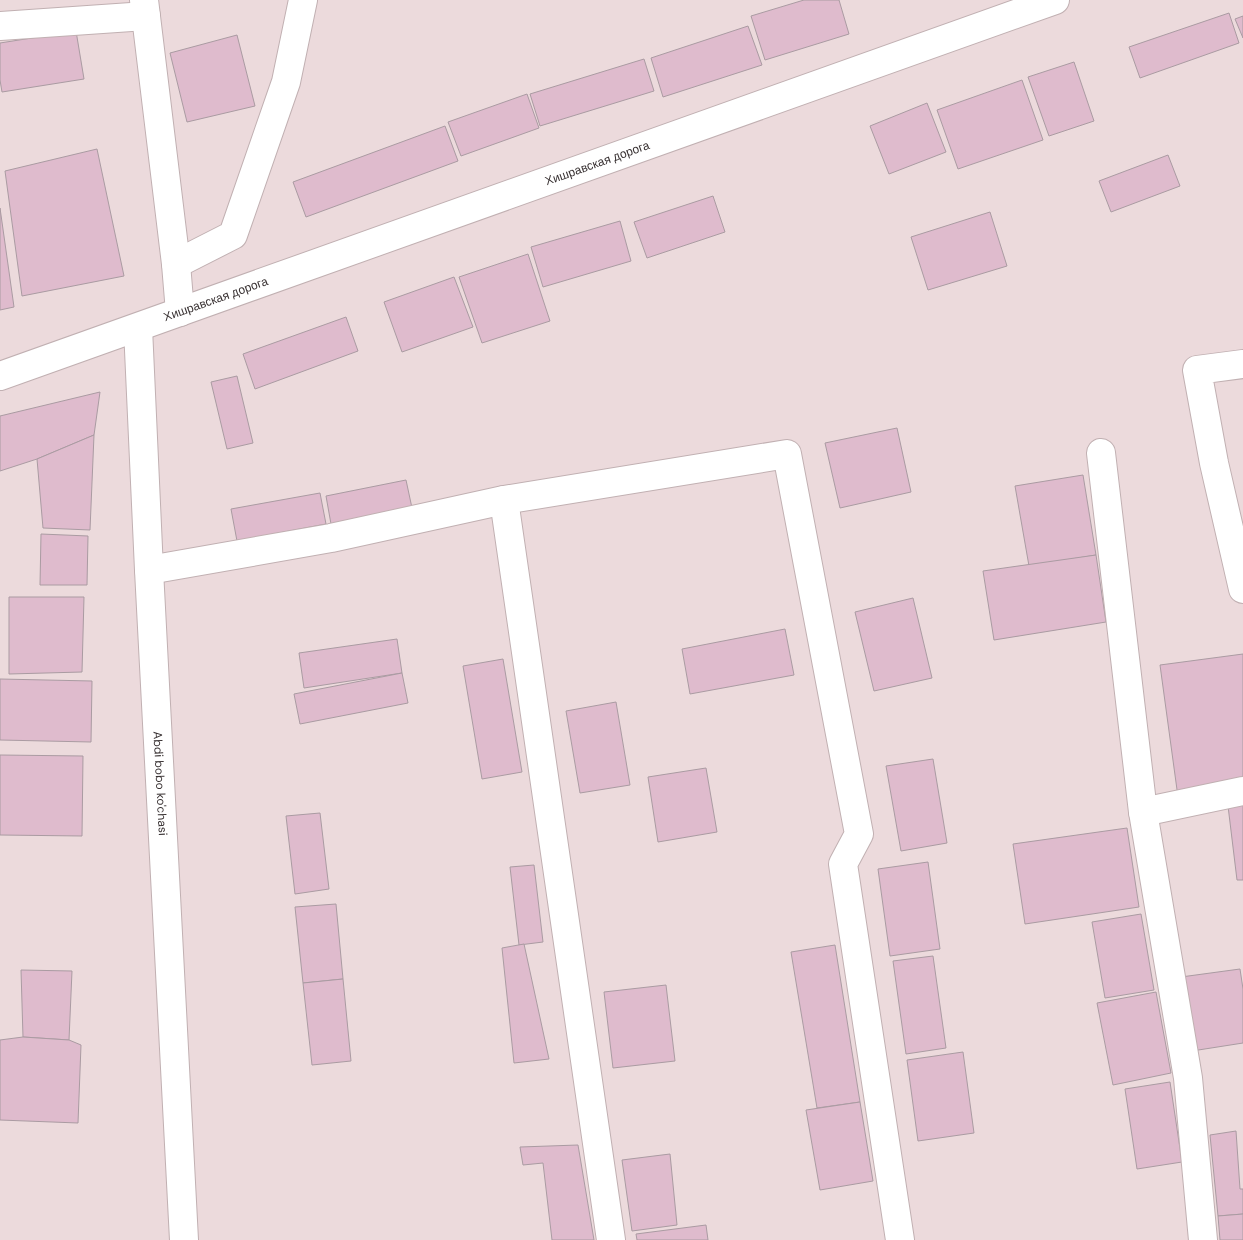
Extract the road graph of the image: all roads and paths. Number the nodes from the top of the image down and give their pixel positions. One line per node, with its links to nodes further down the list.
1 (303, 0): 5 (street)
2 (1055, 0): 6 (street, Хишравская дорога)
3 (145, 8): 4 (street); 5 (street)
4 (0, 26)
5 (176, 264): 6 (street)
6 (180, 312): 7 (street, Хишравская дорога)
7 (138, 328): 9 (street, Хишравская дорога); 12 (street, Abdi bobo ko'chasi)
8 (1243, 364): 13 (street)
9 (0, 376)
10 (1102, 453): 15 (street)
11 (504, 500): 12 (street); 17 (street); 18 (street)
12 (149, 570): 16 (street, Abdi bobo ko'chasi)
13 (1243, 589)
14 (1243, 791): 15 (street)
15 (1143, 812): 19 (street)
16 (184, 1240)
17 (611, 1240)
18 (900, 1240)
19 (1204, 1240)

